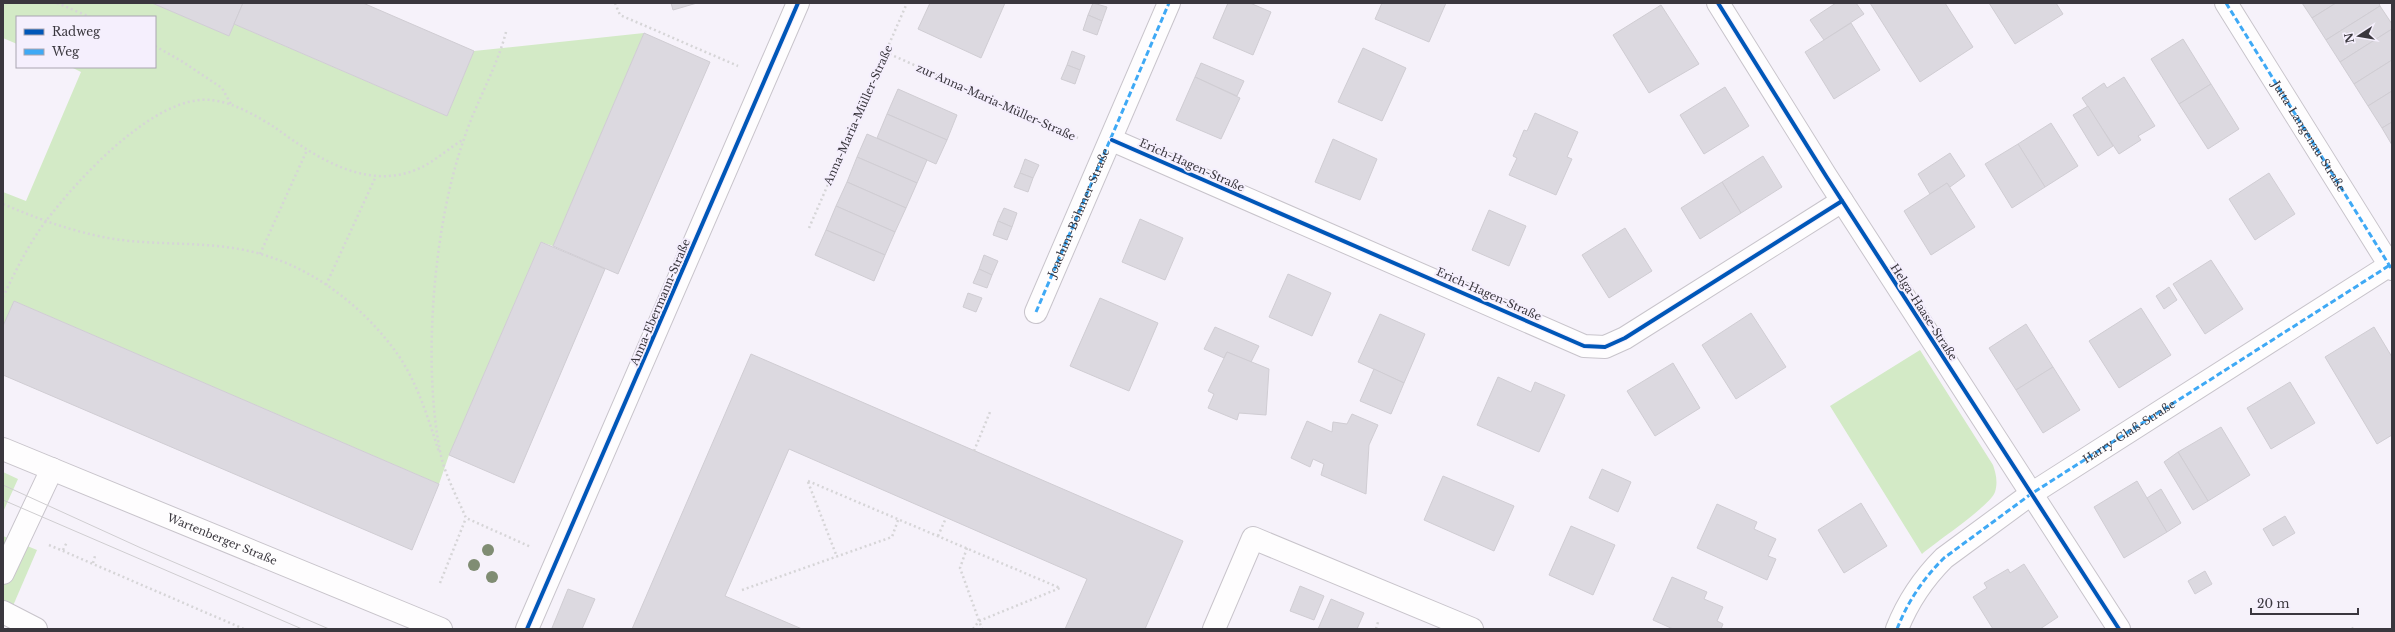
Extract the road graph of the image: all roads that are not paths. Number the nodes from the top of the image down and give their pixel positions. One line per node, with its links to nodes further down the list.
1 (798, 3): 16 (street, Anna-Ebermann-Straße)
2 (1169, 3): 5 (street, Joachim-Böhmer-Straße)
3 (1718, 3): 6 (street, Helga-Haase-Straße)
4 (2226, 3): 7 (street, Jutta-Langenau-Straße)
5 (1109, 146): 6 (street, Erich-Hagen-Straße); 8 (street, Joachim-Böhmer-Straße)
6 (1842, 201): 11 (street, Helga-Haase-Straße)
7 (2391, 267): 11 (street, Harry-Glaß-Straße)
8 (1036, 312)
9 (3, 449): 10 (street, Wartenberger Straße)
10 (52, 469): 12 (street); 15 (street, Wartenberger Straße)
11 (2031, 494): 19 (street, Harry-Glaß-Straße); 20 (street, Helga-Haase-Straße)
12 (3, 574)
13 (3, 612): 14 (street)
14 (30, 628)
15 (441, 629)
16 (527, 629)
17 (1214, 629): 18 (street)
18 (1472, 629)
19 (1896, 629)
20 (2118, 629)

